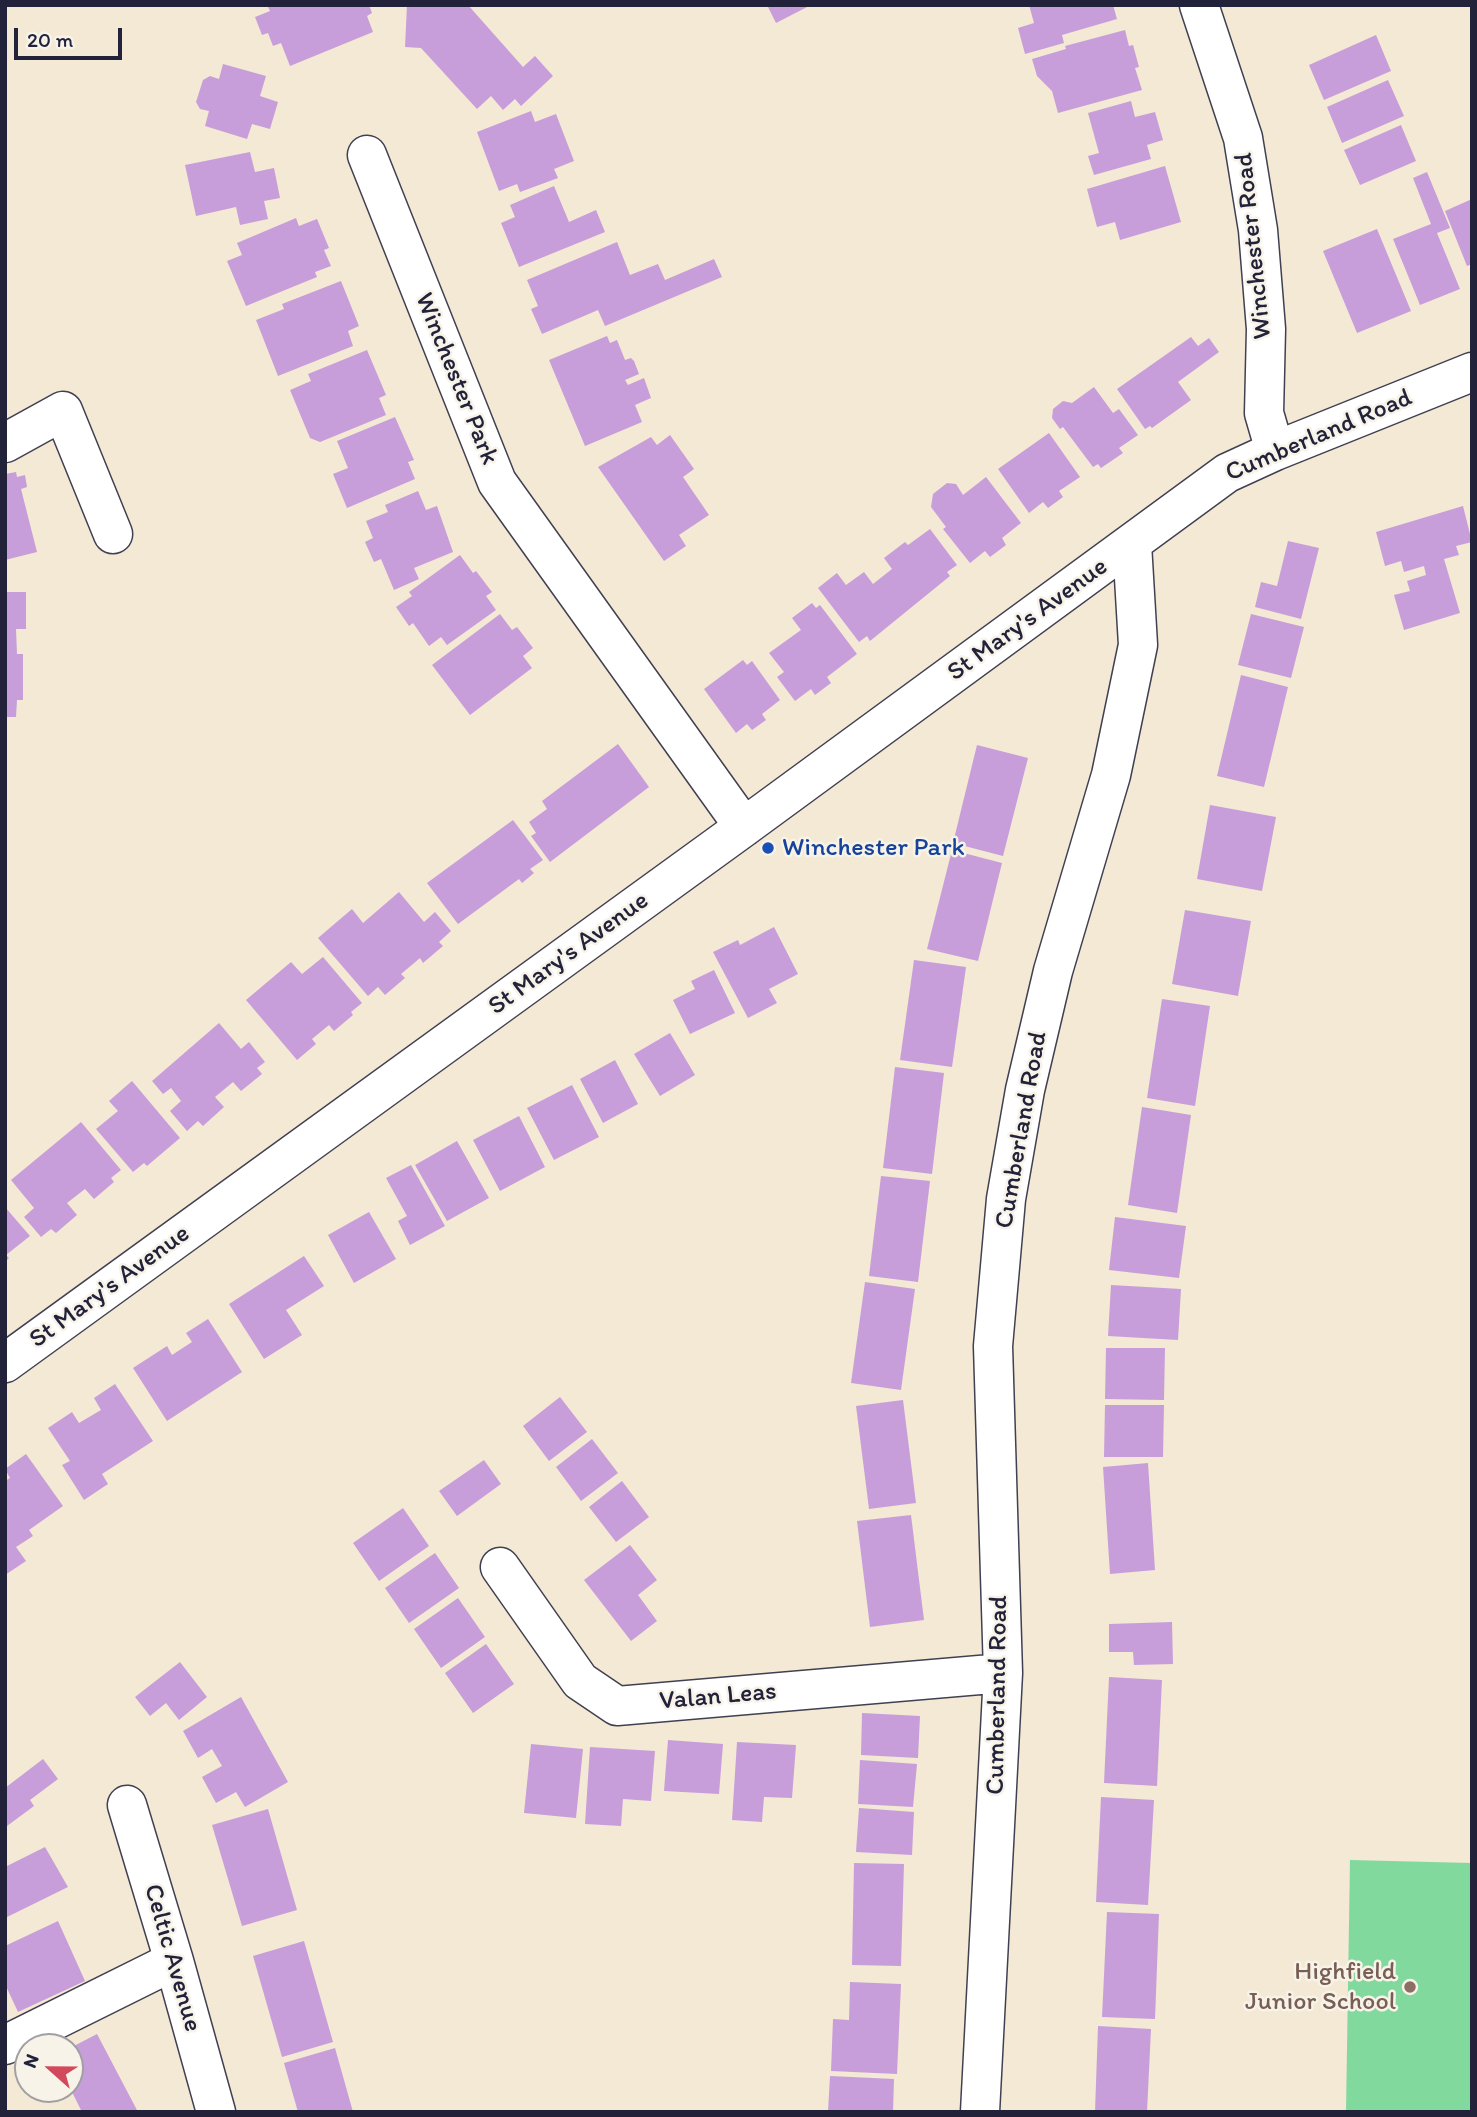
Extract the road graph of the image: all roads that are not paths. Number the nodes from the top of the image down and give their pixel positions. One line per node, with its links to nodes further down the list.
1 (1199, 5): 5 (street, Winchester Road)
2 (367, 155): 8 (street, Winchester Park)
3 (1472, 372): 5 (street, Cumberland Road)
4 (5, 443): 6 (street)
5 (1275, 450): 7 (street, Cumberland Road)
6 (113, 534)
7 (1132, 544): 8 (street, St Mary's Avenue); 11 (street, Cumberland Road)
8 (744, 827): 9 (street, St Mary's Avenue)
9 (5, 1363)
10 (500, 1567): 11 (street, Valan Leas)
11 (1003, 1673): 16 (street, Cumberland Road)
12 (127, 1805): 13 (street, Celtic Avenue)
13 (174, 1961): 14 (street); 15 (street, Celtic Avenue)
14 (5, 2045)
15 (216, 2112)
16 (980, 2112)

